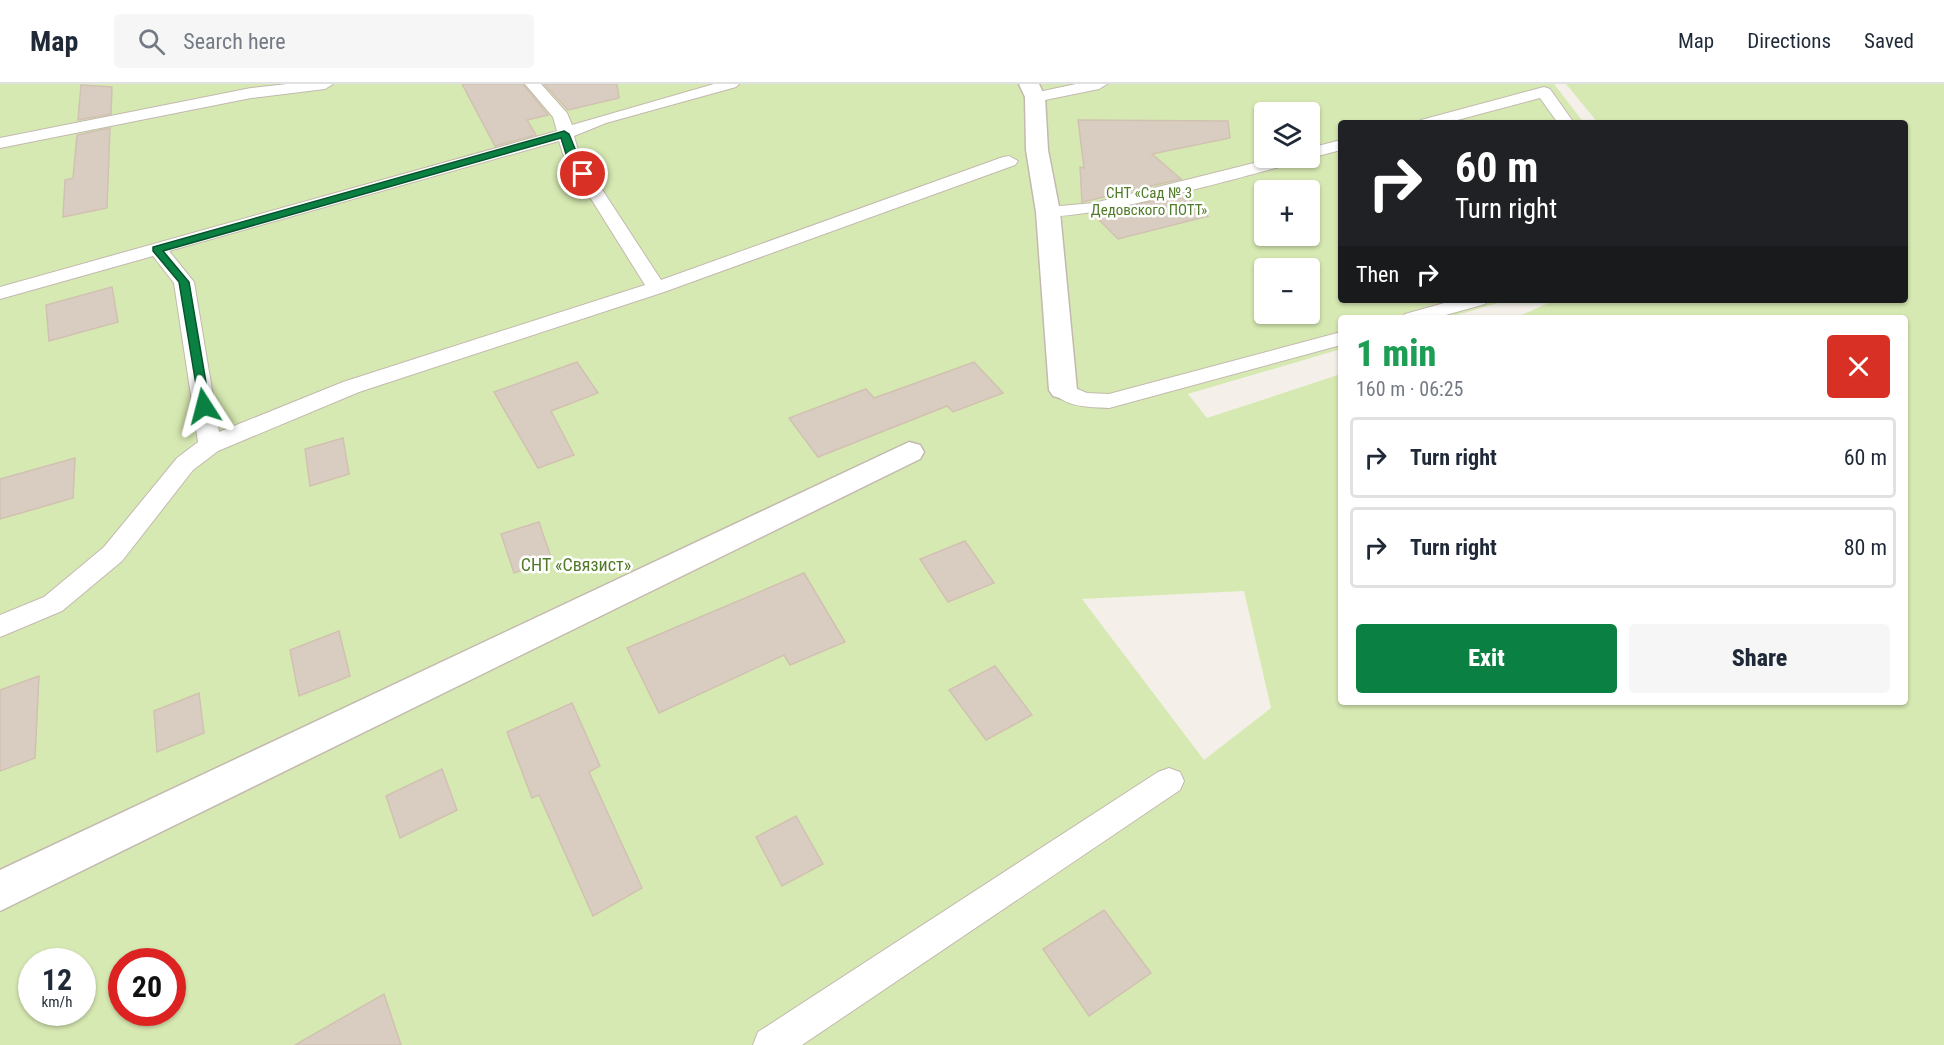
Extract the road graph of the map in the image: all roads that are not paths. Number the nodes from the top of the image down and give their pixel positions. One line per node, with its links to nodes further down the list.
1 (326, 84): 9 (lane)
2 (533, 84): 8 (lane)
3 (731, 84): 8 (lane)
4 (1099, 84): 5 (lane)
5 (1032, 90): 14 (street)
6 (1437, 120): 7 (lane)
7 (1564, 120)
8 (564, 134): 15 (lane); 16 (lane)
9 (0, 143)
10 (1338, 146): 11 (lane)
11 (1320, 150)
12 (1009, 160): 16 (lane)
13 (1254, 168): 14 (lane)
14 (1048, 212): 21 (street)
15 (157, 249): 17 (lane); 22 (lane)
16 (657, 288): 22 (lane)
17 (0, 293)
18 (1467, 303): 19 (lane)
19 (1423, 315)
20 (1338, 339): 21 (lane)
21 (1063, 390)
22 (210, 445): 24 (lane)
23 (909, 452): 26 (street)
24 (0, 626)
25 (1169, 781): 27 (lane)
26 (0, 891)
27 (771, 1045)

